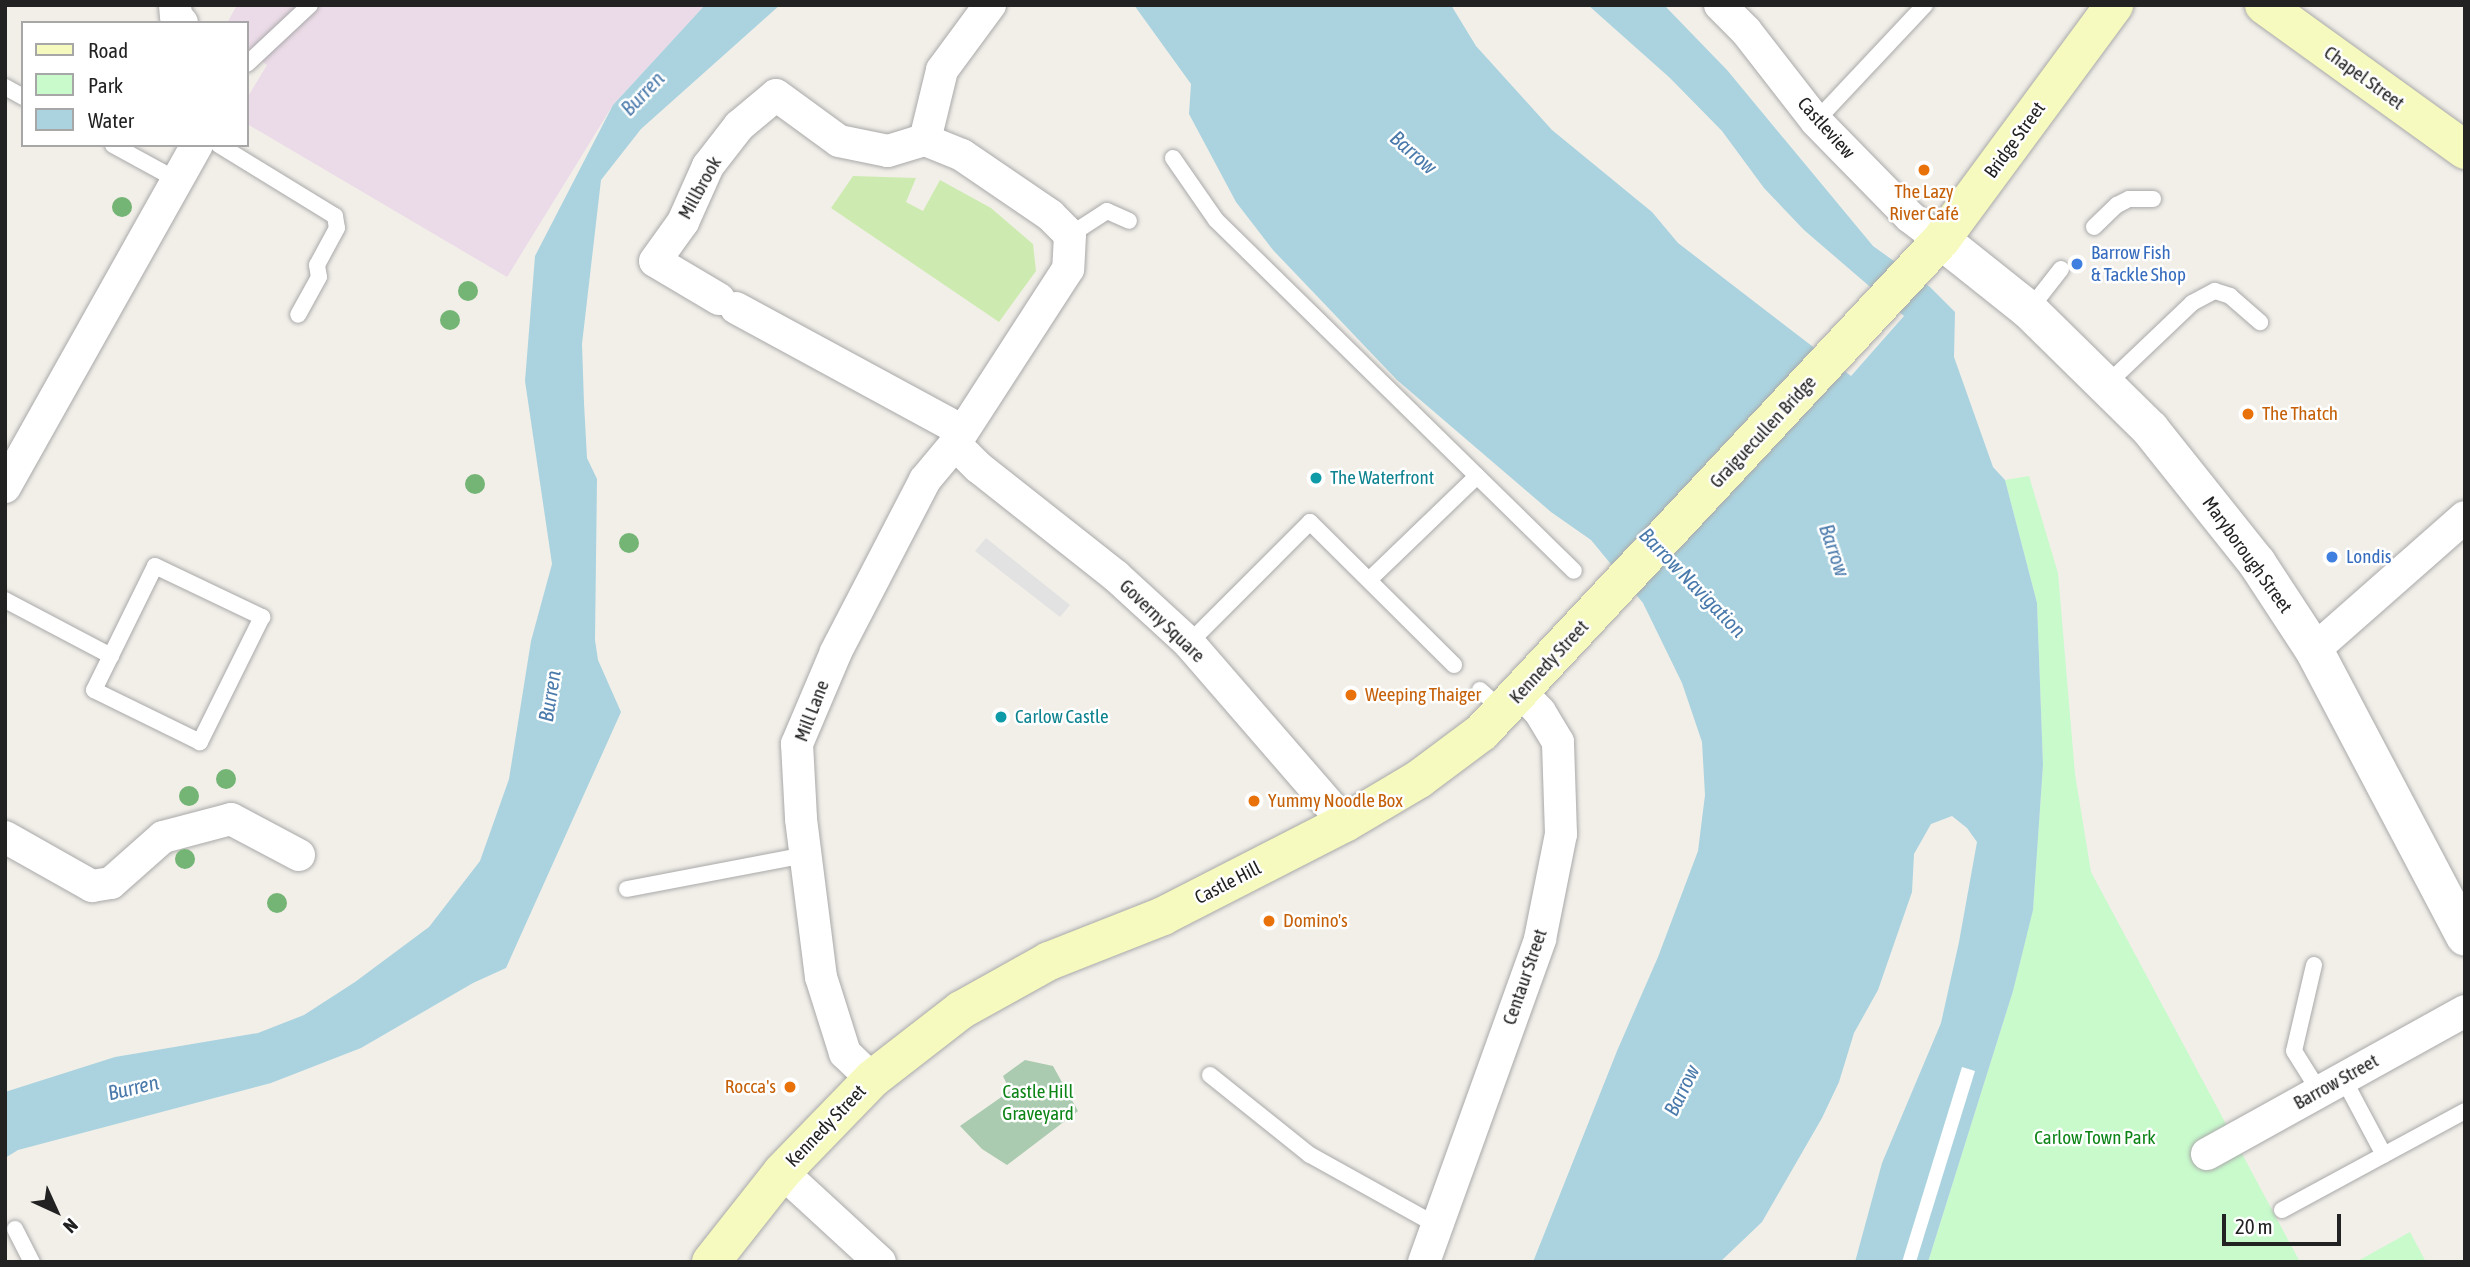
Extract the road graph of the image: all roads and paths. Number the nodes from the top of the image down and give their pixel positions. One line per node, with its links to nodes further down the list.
1 (175, 5): 8 (street)
2 (310, 5): 9 (lane)
3 (990, 5): 13 (street)
4 (1720, 5): 12 (street, Castleview)
5 (1925, 5): 12 (lane)
6 (2115, 5): 24 (main road, Bridge Street)
7 (2264, 5): 17 (main road, Chapel Street)
8 (180, 21)
9 (248, 63)
10 (5, 87): 11 (lane)
11 (21, 96)
12 (1816, 121): 24 (street, Castleview)
13 (925, 140): 22 (street); 27 (street, Millbrook)
14 (117, 147): 19 (lane)
15 (196, 147): 19 (street)
16 (222, 147): 29 (lane)
17 (2465, 150)
18 (1173, 159): 33 (lane)
19 (177, 180): 34 (street)
20 (2153, 199): 23 (lane)
21 (1129, 221): 22 (lane)
22 (1060, 225): 32 (street, Mill Lane)
23 (2094, 227)
24 (1941, 240): 26 (main road, Bridge Street); 28 (street, Maryborough Street)
25 (2061, 269): 28 (lane)
26 (1912, 273): 38 (main road, Graiguecullen Bridge)
27 (728, 304): 32 (street, Governy Square)
28 (2029, 310): 31 (street, Maryborough Street)
29 (298, 315)
30 (2260, 322): 31 (lane)
31 (2106, 385): 41 (street, Maryborough Street)
32 (958, 437): 40 (street, Governy Square); 48 (street, Mill Lane)
33 (1477, 476): 36 (lane); 37 (lane)
34 (5, 487)
35 (2465, 517): 41 (street)
36 (1574, 571)
37 (1369, 580): 40 (lane); 43 (lane)
38 (1615, 591): 44 (main road, Kennedy Street)
39 (5, 600): 42 (lane)
40 (1189, 643): 45 (street, Governy Square)
41 (2314, 650): 50 (street, Maryborough Street)
42 (111, 656): 42 (lane)
43 (1454, 665)
44 (1496, 707): 45 (main road, Castle Hill); 62 (street, Centaur Street)
45 (1345, 822): 52 (main road, Castle Hill)
46 (5, 837): 47 (street)
47 (299, 855)
48 (805, 855): 49 (lane); 55 (street, Mill Lane)
49 (627, 889)
50 (2465, 937)
51 (2314, 965): 56 (lane)
52 (961, 1010): 55 (main road, Kennedy Street)
53 (2465, 1011): 56 (street, Barrow Street)
54 (1210, 1075): 62 (lane)
55 (872, 1079): 60 (main road, Kennedy Street)
56 (2331, 1085): 58 (street, Barrow Street); 59 (lane)
57 (2465, 1111): 59 (lane)
58 (2207, 1154)
59 (2384, 1154): 61 (lane)
60 (782, 1172): 65 (main road, Kennedy Street); 66 (street)
61 (2282, 1210)
62 (1438, 1226): 67 (street, Centaur Street)
63 (15, 1229): 64 (lane)
64 (32, 1262)
65 (711, 1262)
66 (880, 1262)
67 (1424, 1262)

